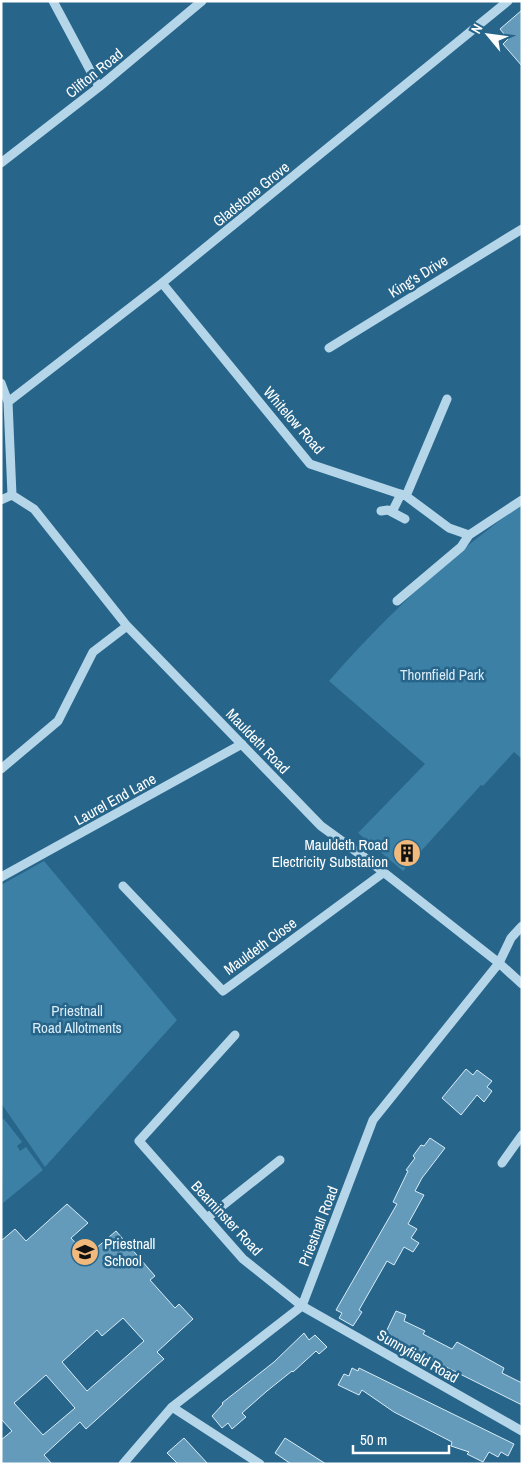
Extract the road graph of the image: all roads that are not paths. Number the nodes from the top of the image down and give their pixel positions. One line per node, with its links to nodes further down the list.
1 (53, 1): 4 (street)
2 (202, 1): 4 (street, Clifton Road)
3 (508, 1): 7 (street, Gladstone Grove)
4 (99, 87): 5 (street, Clifton Road)
5 (1, 163)
6 (522, 229): 8 (street, King's Drive)
7 (162, 284): 11 (street, Gladstone Grove); 13 (street, Whitelow Road)
8 (329, 348)
9 (1, 383): 11 (street)
10 (447, 399): 13 (street)
11 (8, 402): 12 (street)
12 (12, 495): 14 (street); 21 (street, Mauldeth Road)
13 (403, 495): 17 (street); 19 (street, Whitelow Road)
14 (1, 500)
15 (522, 500): 19 (street)
16 (381, 511): 17 (street)
17 (392, 512): 18 (street)
18 (405, 519)
19 (469, 535): 20 (street)
20 (397, 601)
21 (127, 626): 22 (street, Mauldeth Road); 23 (street)
22 (242, 744): 24 (street, Mauldeth Road); 25 (street, Laurel End Lane)
23 (1, 769)
24 (383, 873): 26 (street, Mauldeth Close); 28 (street, Mauldeth Road)
25 (1, 877)
26 (123, 886)
27 (522, 926): 28 (street, Priestnall Road)
28 (499, 964): 29 (street, Mauldeth Road); 35 (street, Priestnall Road)
29 (522, 984)
30 (236, 1035): 34 (street, Beaminster Road)
31 (522, 1134): 33 (street)
32 (280, 1160): 34 (street)
33 (502, 1163)
34 (207, 1218): 35 (street, Beaminster Road)
35 (302, 1306): 36 (street); 37 (street, Sunnyfield Road)
36 (172, 1407): 38 (street); 39 (street)
37 (522, 1431)
38 (123, 1464)
39 (260, 1464)

